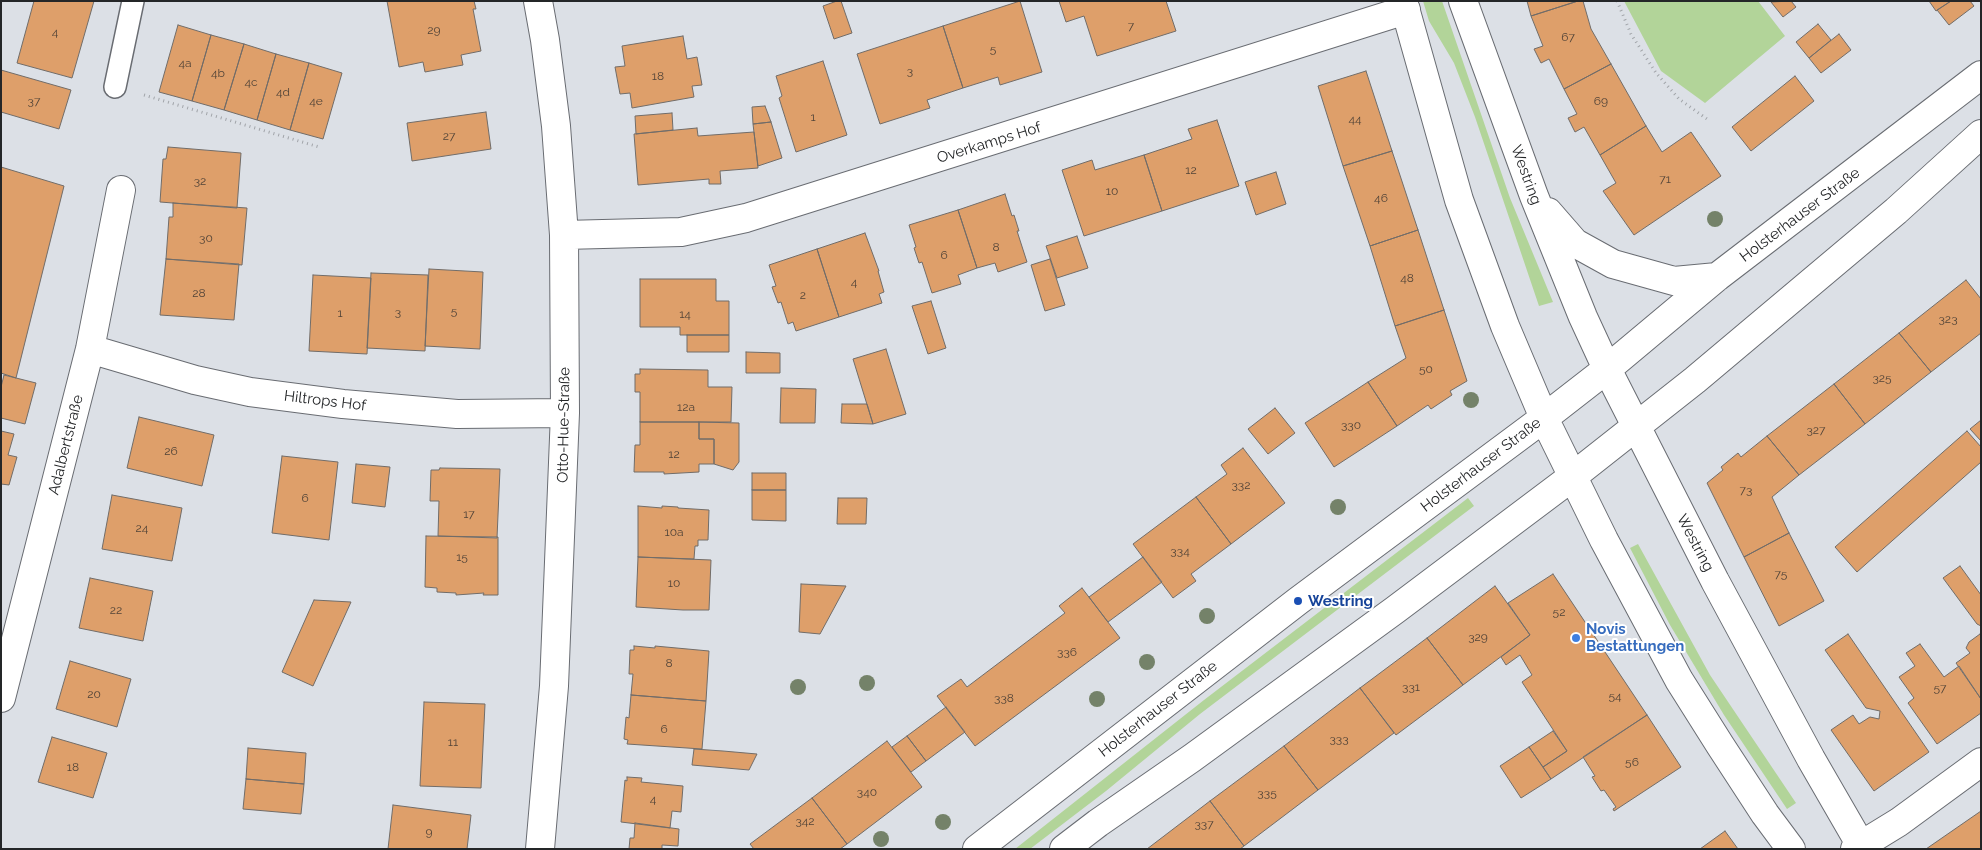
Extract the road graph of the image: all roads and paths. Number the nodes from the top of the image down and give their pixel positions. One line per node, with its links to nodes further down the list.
1 (133, 1): 7 (lane)
2 (538, 1): 13 (main road, Otto-Hue-Straße)
3 (1463, 1): 12 (main road, Westring)
4 (1617, 1): 8 (path)
5 (1405, 6): 13 (main road, Overkamps Hof); 18 (main road)
6 (1981, 75): 14 (main road, Holsterhauser Straße)
7 (115, 87): 10 (path)
8 (1707, 119)
9 (1981, 134): 19 (main road)
10 (319, 147)
11 (121, 190): 15 (main road, Adalbertstraße)
12 (1534, 196): 14 (main road); 16 (main road, Westring)
13 (564, 235): 17 (main road, Otto-Hue-Straße)
14 (1717, 277): 16 (main road, Holsterhauser Straße)
15 (90, 349): 17 (main road, Hiltrops Hof); 21 (main road, Adalbertstraße)
16 (1607, 369): 18 (main road, Holsterhauser Straße); 19 (main road, Westring)
17 (565, 413): 24 (main road, Otto-Hue-Straße)
18 (1544, 418): 20 (main road); 25 (main road, Holsterhauser Straße)
19 (1636, 427): 20 (main road); 23 (main road, Westring)
20 (1572, 477): 26 (main road); 27 (main road)
21 (1, 698)
22 (1981, 762): 23 (main road)
23 (1860, 847)
24 (540, 849)
25 (977, 849)
26 (1064, 849)
27 (1791, 849)

